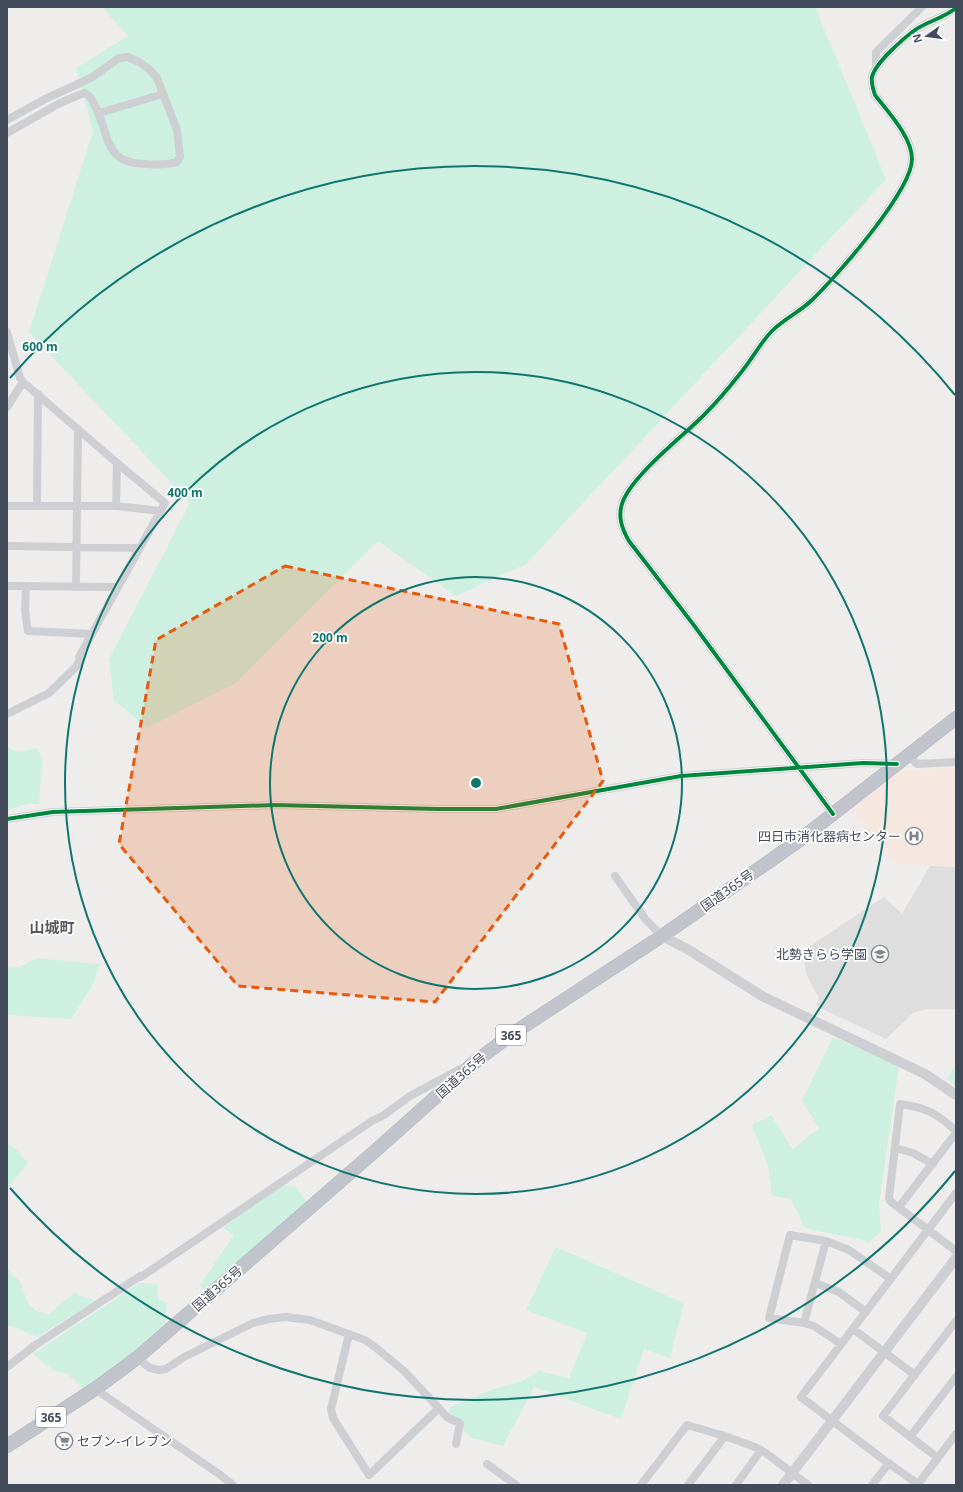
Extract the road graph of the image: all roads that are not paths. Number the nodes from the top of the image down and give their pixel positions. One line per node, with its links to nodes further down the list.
1 (922, 7): 3 (street)
2 (956, 8): 3 (street)
3 (876, 68): 32 (street)
4 (163, 94): 5 (street); 5 (street); 6 (street)
5 (99, 113): 7 (street)
6 (7, 120)
7 (7, 132)
8 (7, 332): 9 (street)
9 (23, 382): 10 (street); 11 (street)
10 (38, 394): 12 (street); 15 (street)
11 (7, 407)
12 (78, 429): 13 (street); 17 (street)
13 (117, 463): 16 (street); 18 (street)
14 (7, 506): 15 (street)
15 (37, 506): 17 (street)
16 (116, 506): 17 (street); 18 (street)
17 (77, 507): 20 (street)
18 (161, 511): 21 (street)
19 (7, 546): 20 (street)
20 (76, 546): 21 (street); 24 (street)
21 (139, 548): 25 (street)
22 (7, 586): 23 (street)
23 (26, 586): 24 (street); 26 (street)
24 (76, 586): 25 (street)
25 (118, 587): 26 (street)
26 (92, 634): 27 (street)
27 (7, 714)
28 (956, 718): 29 (highway, 国道365号 / 365)
29 (908, 755): 30 (street); 31 (highway, 国道365号 / 365)
30 (956, 762)
31 (897, 764): 32 (street); 33 (highway, 国道365号 / 365)
32 (799, 767): 33 (street); 34 (street)
33 (833, 814): 36 (highway, 国道365号 / 365)
34 (7, 819)
35 (615, 876): 36 (street)
36 (662, 936): 37 (highway, 国道365号 / 365); 38 (street)
37 (476, 1061): 57 (highway, 国道365号 / 365); 58 (street)
38 (956, 1095)
39 (956, 1132): 40 (street); 41 (street)
40 (895, 1148): 41 (street); 43 (street)
41 (933, 1164): 43 (street)
42 (956, 1193): 44 (street)
43 (900, 1207): 44 (street)
44 (928, 1230): 46 (street); 48 (street)
45 (826, 1241): 48 (street); 49 (street); 52 (street)
46 (956, 1251)
47 (956, 1258): 56 (street)
48 (891, 1278): 50 (street)
49 (815, 1283): 50 (street); 52 (street)
50 (866, 1312): 53 (street)
51 (956, 1321): 59 (street)
52 (804, 1323): 55 (street)
53 (853, 1329): 55 (street); 56 (street)
54 (350, 1334): 57 (street); 62 (street); 62 (street)
55 (841, 1344): 63 (street)
56 (884, 1352): 59 (street); 63 (street)
57 (137, 1358): 61 (highway, 国道365号 / 365)
58 (7, 1367)
59 (915, 1375): 66 (street)
60 (956, 1377): 66 (street)
61 (94, 1389): 68 (highway, 国道365号 / 365); 74 (street)
62 (438, 1409): 67 (street)
63 (832, 1421): 71 (street); 73 (street)
64 (956, 1434): 70 (street)
65 (725, 1436): 69 (street); 76 (street); 77 (street)
66 (910, 1437): 70 (street)
67 (456, 1444)
68 (7, 1446)
69 (761, 1450): 73 (street); 78 (street)
70 (938, 1458): 71 (street)
71 (889, 1463): 81 (street)
72 (487, 1464): 75 (street)
73 (792, 1473): 79 (street); 80 (street)
74 (230, 1484)
75 (516, 1485)
76 (641, 1485)
77 (688, 1485)
78 (736, 1485)
79 (783, 1485)
80 (808, 1485)
81 (872, 1485)

